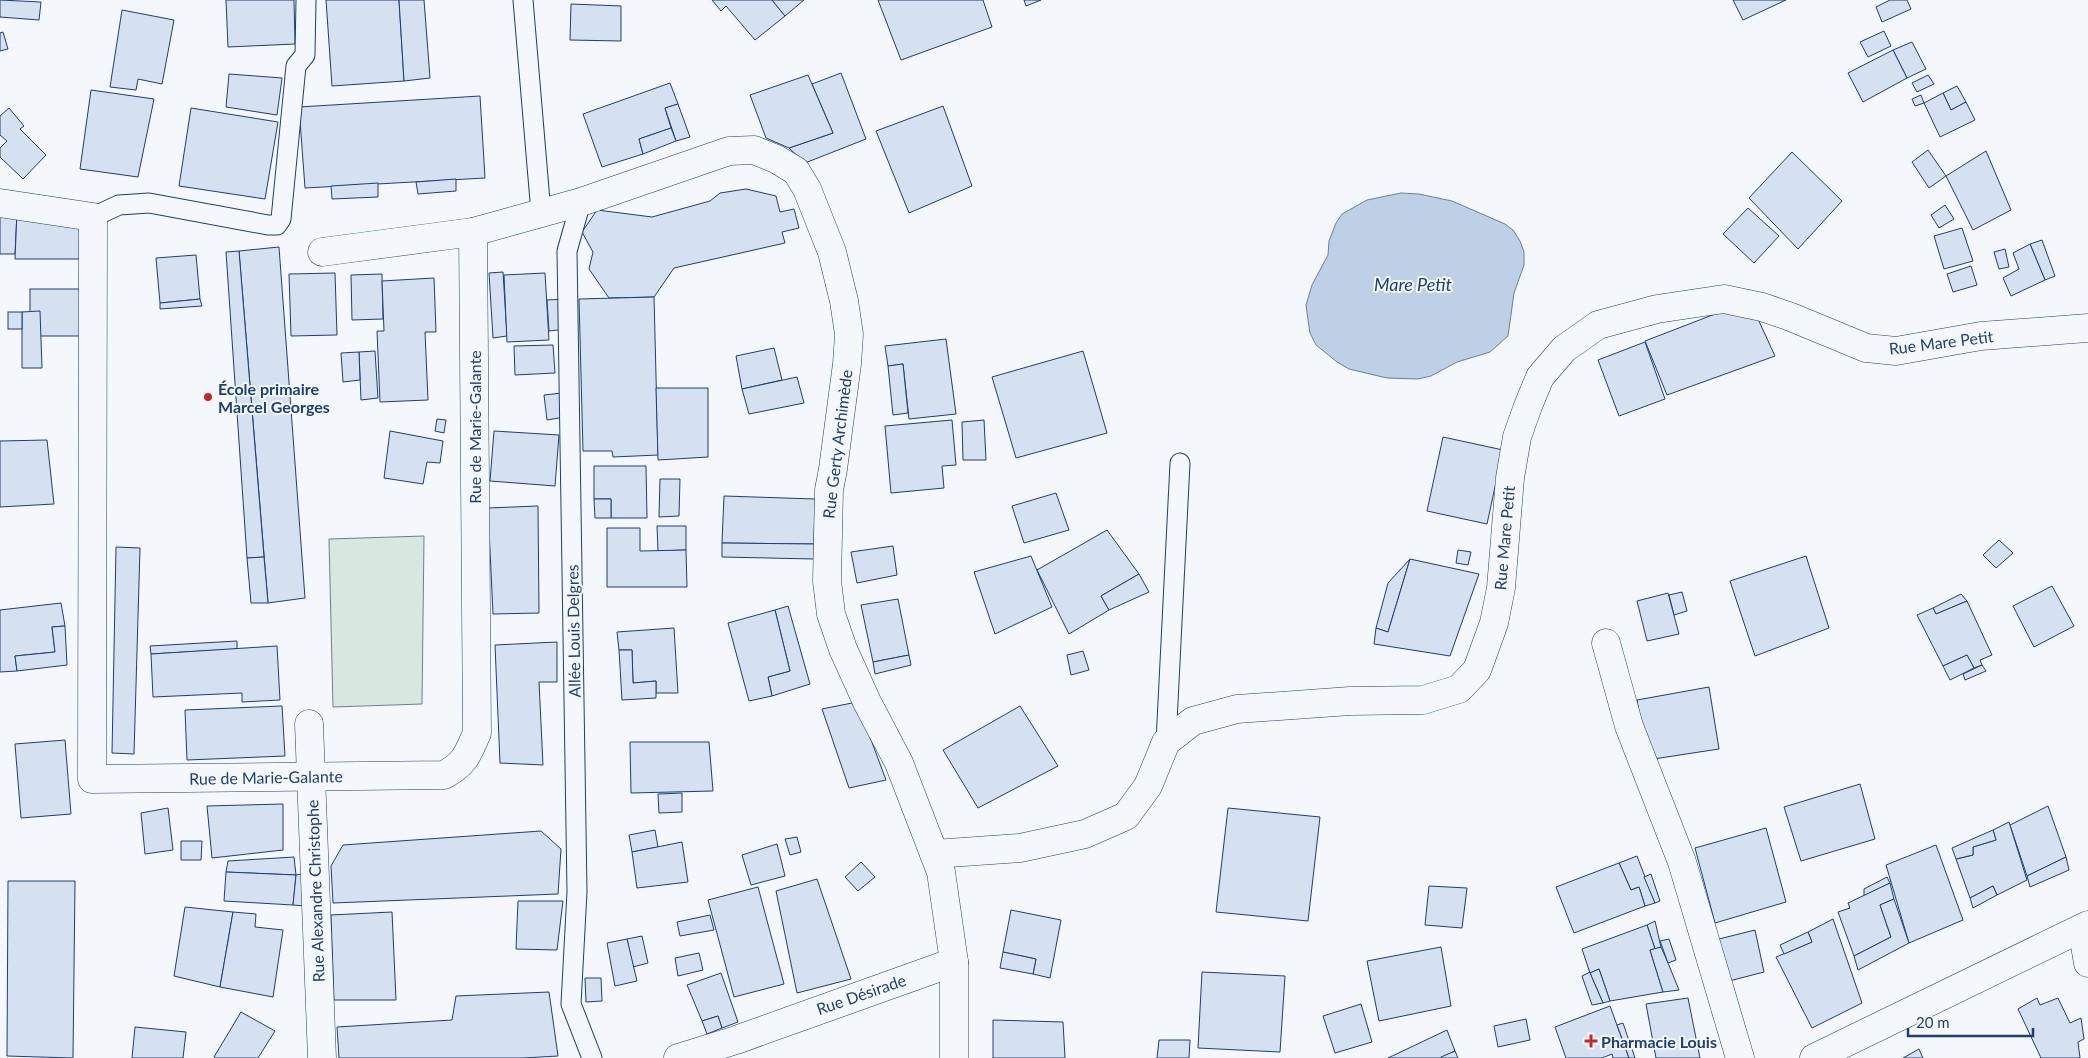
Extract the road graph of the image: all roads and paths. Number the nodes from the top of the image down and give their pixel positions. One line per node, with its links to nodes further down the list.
1 (306, 0): 6 (lane)
2 (522, 0): 5 (lane)
3 (581, 202): 5 (street, Rue Gerty Archimède); 15 (street, Rue Gerty Archimède); 20 (lane, Allée Louis Delgres)
4 (0, 203): 6 (street)
5 (541, 213): 7 (street, Rue Gerty Archimède)
6 (93, 217): 14 (street, Rue de Marie-Galante)
7 (473, 232): 8 (street, Rue Gerty Archimède); 14 (street, Rue de Marie-Galante)
8 (322, 252)
9 (2088, 328): 13 (street, Rue Mare Petit)
10 (1180, 463): 13 (lane)
11 (1606, 643): 23 (street)
12 (309, 724): 14 (street, Rue Alexandre Christophe)
13 (1166, 742): 15 (street, Rue Mare Petit)
14 (311, 777): 19 (street, Rue Alexandre Christophe)
15 (934, 854): 17 (street, Rue Gerty Archimède)
16 (2085, 926): 18 (street); 24 (street)
17 (954, 962): 21 (street, Rue Désirade); 22 (street)
18 (2088, 963)
19 (322, 1058)
20 (592, 1058)
21 (678, 1058)
22 (954, 1058)
23 (1740, 1058)
24 (1814, 1058)

